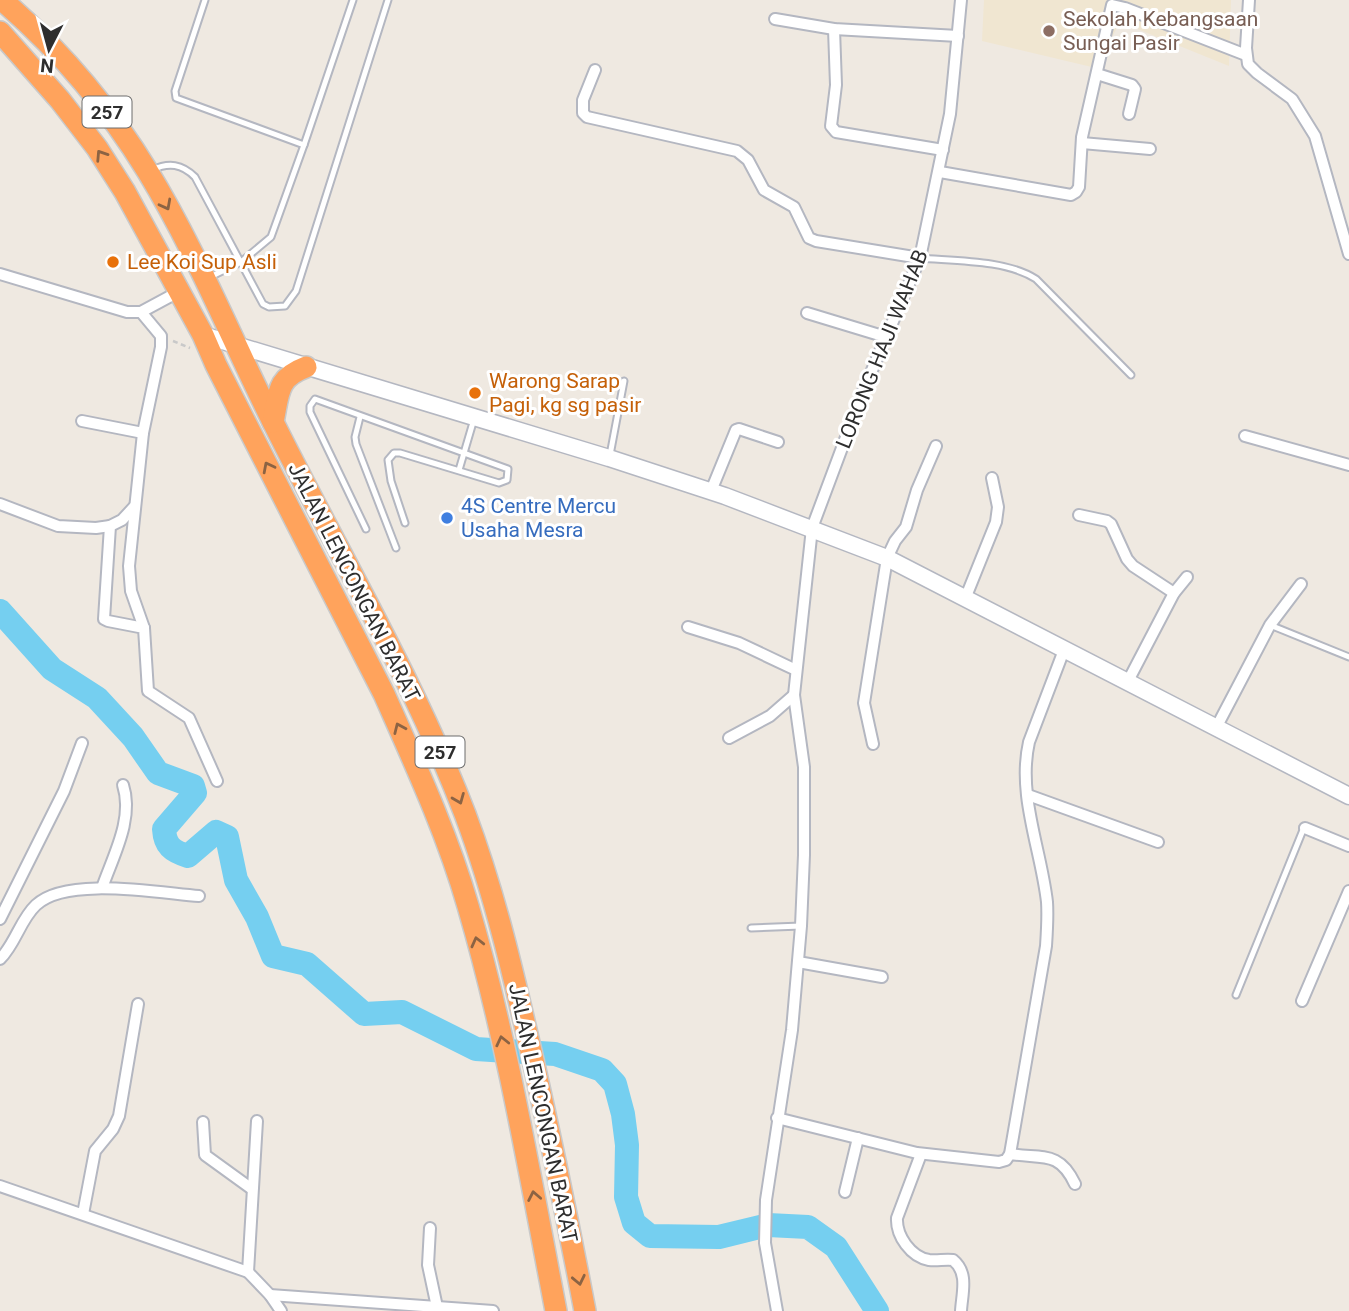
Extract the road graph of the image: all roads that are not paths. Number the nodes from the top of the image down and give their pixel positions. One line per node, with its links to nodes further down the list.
1 (2, 0): 19 (highway, JALAN LENCONGAN BARAT / 257)
2 (205, 0): 16 (lane)
3 (353, 0): 16 (lane)
4 (387, 0): 24 (lane)
5 (961, 0): 10 (street, LORONG HAJI WAHAB)
6 (1249, 0): 11 (street)
7 (775, 19): 8 (street)
8 (834, 29): 10 (street); 18 (street)
9 (0, 32): 27 (highway, JALAN LENCONGAN BARAT / 257, one-way to 9)
10 (958, 36): 18 (street, LORONG HAJI WAHAB)
11 (1245, 55): 13 (street); 21 (street)
12 (595, 70): 23 (street)
13 (1097, 74): 14 (street); 15 (street)
14 (1129, 114)
15 (1082, 143): 17 (street); 20 (street)
16 (304, 145): 24 (lane)
17 (1150, 149)
18 (943, 150): 20 (street, LORONG HAJI WAHAB)
19 (148, 172): 24 (lane); 26 (highway, JALAN LENCONGAN BARAT / 257, one-way to 26)
20 (940, 172): 23 (street, LORONG HAJI WAHAB)
21 (1346, 236): 22 (street)
22 (1349, 254)
23 (920, 258): 31 (street, LORONG HAJI WAHAB); 34 (lane)
24 (241, 262): 26 (lane)
25 (0, 274): 28 (street)
26 (205, 279): 32 (highway, JALAN LENCONGAN BARAT / 257)
27 (180, 291): 28 (street); 30 (highway, JALAN LENCONGAN BARAT / 257)
28 (141, 312): 40 (street)
29 (807, 313): 31 (street)
30 (203, 335): 32 (main road); 111 (highway, JALAN LENCONGAN BARAT / 257, one-way to 30)
31 (886, 337): 55 (street, LORONG HAJI WAHAB)
32 (236, 346): 33 (main road); 39 (highway, JALAN LENCONGAN BARAT / 257)
33 (306, 367): 37 (main road); 39 (highway)
34 (1131, 375)
35 (624, 381): 45 (lane)
36 (360, 417): 44 (lane); 56 (lane); 57 (lane)
37 (474, 418): 44 (lane); 45 (main road)
38 (82, 421): 40 (street)
39 (273, 422): 112 (highway, JALAN LENCONGAN BARAT / 257, one-way to 112)
40 (143, 433): 51 (street)
41 (1245, 436): 46 (street)
42 (778, 442): 49 (street)
43 (936, 446): 58 (street)
44 (464, 452): 47 (lane); 47 (lane)
45 (609, 458): 49 (main road)
46 (1349, 465)
47 (459, 470): 53 (lane)
48 (992, 478): 62 (street)
49 (711, 491): 55 (main road)
50 (0, 504): 54 (street)
51 (134, 506): 54 (street); 65 (street)
52 (1079, 515): 61 (street)
53 (405, 523)
54 (110, 526): 65 (street)
55 (812, 528): 58 (main road); 68 (street, LORONG HAJI WAHAB)
56 (366, 529)
57 (396, 548)
58 (887, 558): 62 (main road); 74 (street)
59 (1187, 578): 61 (street)
60 (1301, 584): 63 (street)
61 (1174, 593): 69 (street)
62 (965, 599): 66 (main road)
63 (1270, 625): 67 (lane); 71 (street)
64 (688, 627): 68 (street)
65 (144, 628): 75 (street)
66 (1064, 650): 69 (main road); 77 (street)
67 (1349, 657)
68 (796, 670): 70 (street, LORONG HAJI WAHAB)
69 (1127, 683): 71 (main road)
70 (794, 695): 72 (street); 86 (street, LORONG HAJI WAHAB)
71 (1216, 728): 78 (main road)
72 (729, 738)
73 (82, 743): 85 (street)
74 (873, 744)
75 (217, 781)
76 (123, 785): 82 (street)
77 (1028, 795): 80 (street); 99 (street)
78 (1349, 796)
79 (1306, 828): 81 (street); 91 (lane)
80 (1158, 842)
81 (1349, 846)
82 (102, 888): 84 (street); 88 (street)
83 (1349, 891): 92 (street)
84 (199, 896)
85 (0, 919)
86 (801, 926): 87 (lane); 89 (street, LORONG HAJI WAHAB)
87 (751, 928)
88 (0, 959)
89 (798, 961): 90 (street); 94 (street, LORONG HAJI WAHAB)
90 (882, 977)
91 (1236, 995)
92 (1302, 1001)
93 (138, 1003): 104 (street)
94 (776, 1118): 97 (street); 113 (street, LORONG HAJI WAHAB)
95 (257, 1121): 102 (street)
96 (203, 1122): 102 (street)
97 (858, 1138): 98 (street); 103 (street)
98 (921, 1154): 99 (street); 114 (street)
99 (1010, 1154): 100 (street)
100 (1075, 1184)
101 (0, 1186): 104 (street)
102 (252, 1189): 106 (street)
103 (845, 1192)
104 (83, 1214): 106 (street)
105 (430, 1228): 108 (street)
106 (248, 1272): 107 (street)
107 (270, 1294): 108 (street); 109 (street)
108 (437, 1307): 110 (street)
109 (281, 1311)
110 (493, 1311)
111 (556, 1311)
112 (585, 1311)
113 (777, 1311)
114 (961, 1311)

